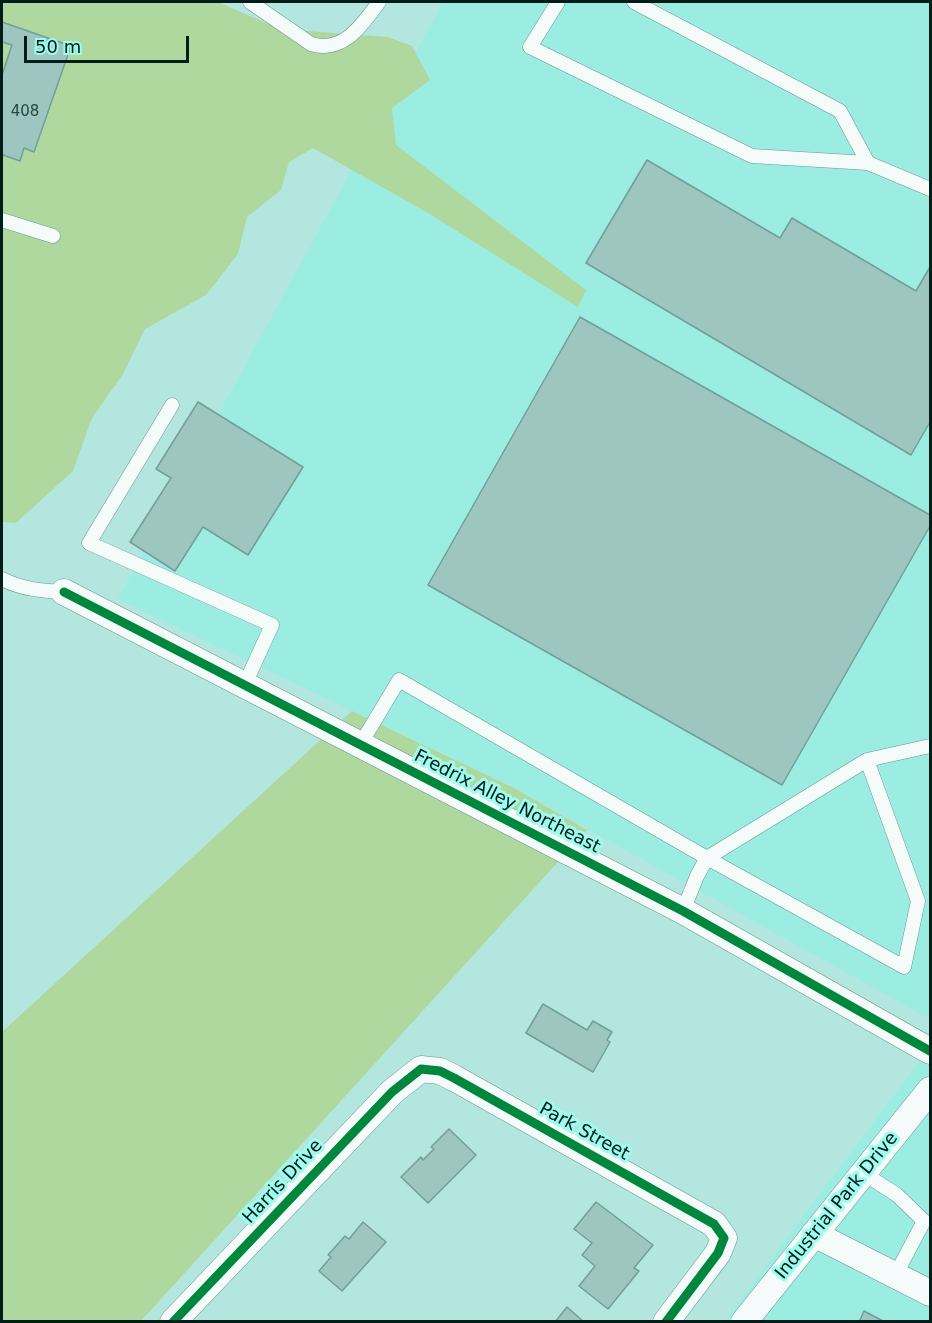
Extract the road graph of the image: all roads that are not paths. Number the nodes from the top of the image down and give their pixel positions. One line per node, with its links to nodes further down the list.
1 (250, 2): 2 (lane)
2 (379, 2)
3 (558, 2): 5 (lane)
4 (634, 2): 5 (lane)
5 (868, 162): 6 (lane)
6 (930, 189)
7 (2, 220): 8 (lane)
8 (53, 236)
9 (172, 405): 12 (lane)
10 (2, 579): 11 (lane)
11 (64, 592): 12 (street, Fredrix Alley Northeast)
12 (245, 684): 13 (street, Fredrix Alley Northeast)
13 (360, 745): 16 (lane); 17 (street, Fredrix Alley Northeast)
14 (930, 746): 15 (lane)
15 (867, 760): 16 (lane); 16 (lane)
16 (708, 858): 17 (lane)
17 (684, 911): 18 (street, Fredrix Alley Northeast)
18 (930, 1051)
19 (421, 1069): 25 (street, Harris Drive); 26 (street, Park Street)
20 (930, 1090): 21 (street, Industrial Park Drive)
21 (863, 1173): 22 (street, Industrial Park Drive); 23 (lane)
22 (814, 1234): 23 (street); 27 (street, Industrial Park Drive)
23 (896, 1274): 24 (street)
24 (930, 1293)
25 (174, 1322)
26 (666, 1322)
27 (744, 1322)

